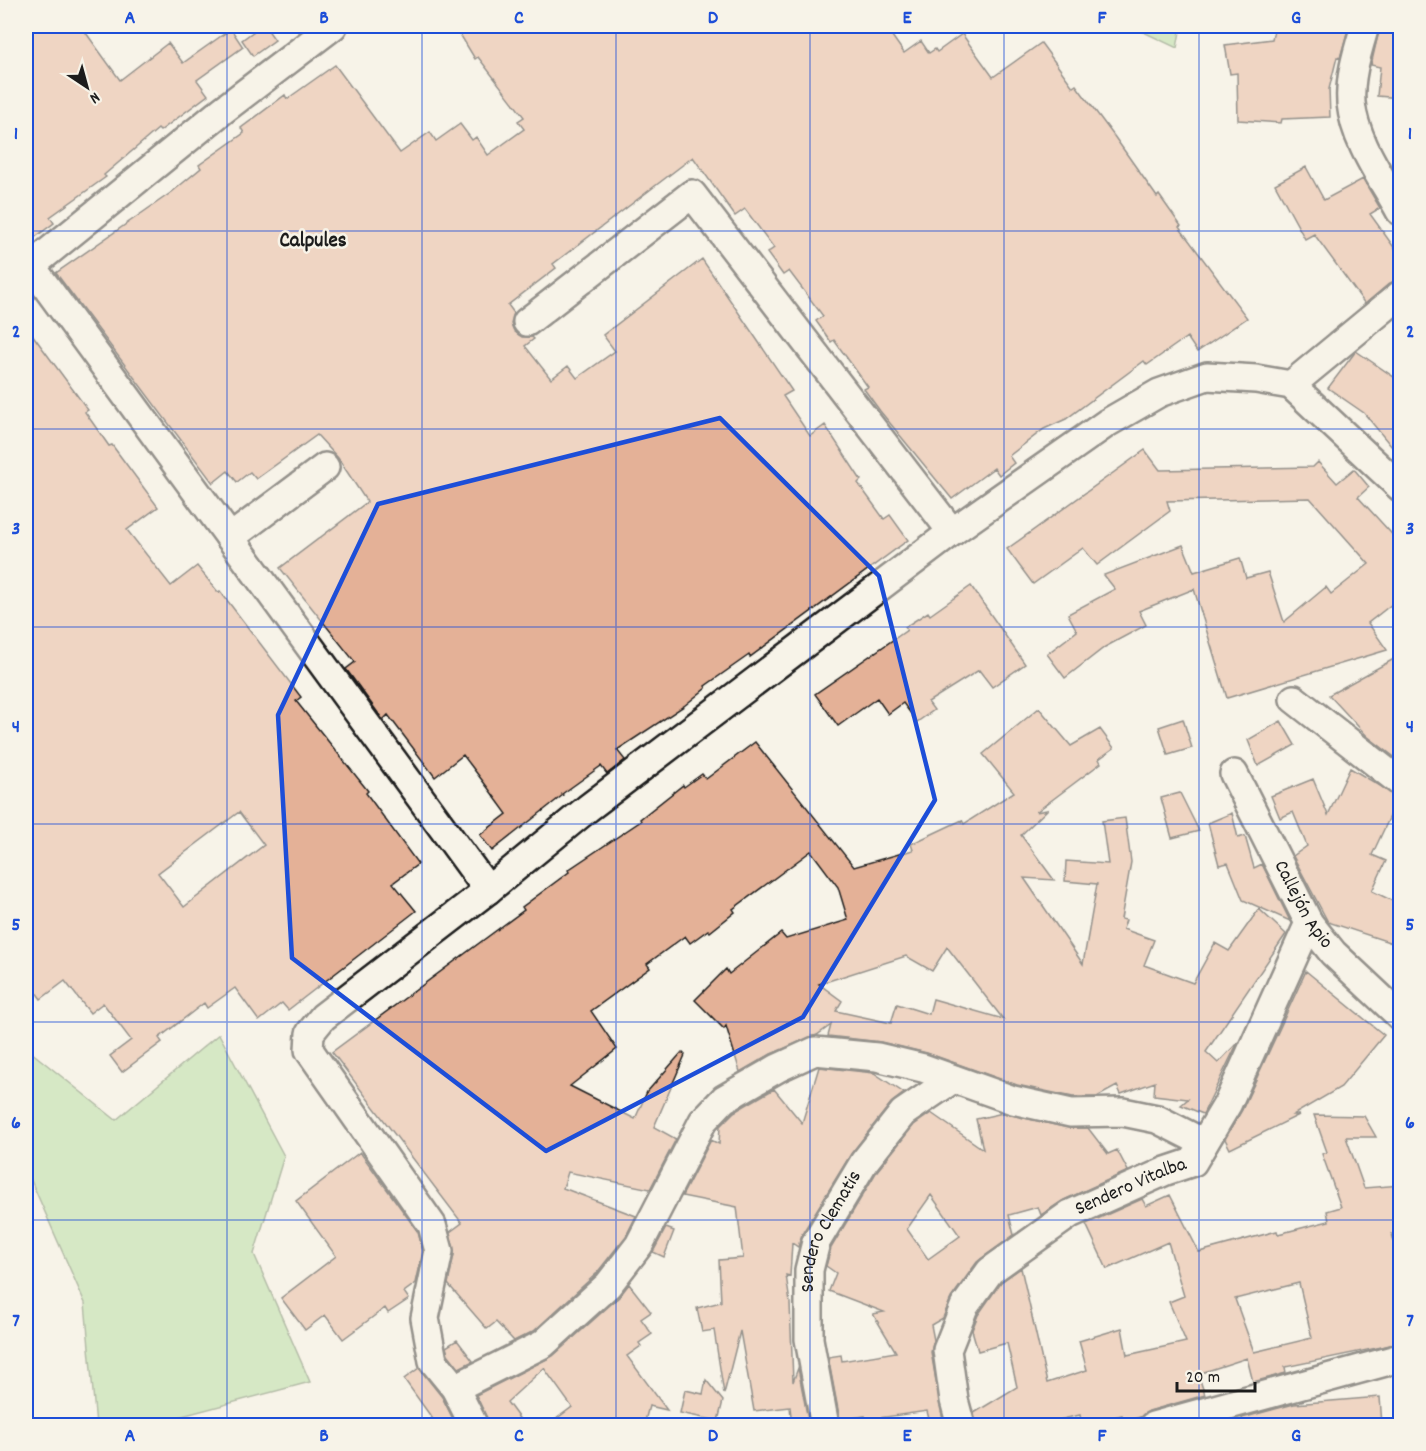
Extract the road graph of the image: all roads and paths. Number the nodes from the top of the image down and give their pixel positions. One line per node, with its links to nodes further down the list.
1 (333, 26): 4 (street)
2 (1365, 26): 3 (street)
3 (1401, 211)
4 (28, 262): 11 (street)
5 (1401, 295): 7 (street)
6 (527, 321): 10 (street)
7 (1291, 386): 9 (street); 10 (street)
8 (325, 467): 11 (street)
9 (1401, 487)
10 (952, 532): 15 (street)
11 (230, 538): 15 (street)
12 (1294, 699): 14 (street)
13 (1234, 774): 16 (street, Callejón Apio)
14 (1401, 782)
15 (488, 890): 21 (street)
16 (1309, 923): 17 (street, Callejón Apio); 19 (street, Sendero Vitalba)
17 (1401, 1016)
18 (953, 1078): 19 (street); 21 (street); 23 (street, Sendero Clematis)
19 (1204, 1143): 24 (street, Sendero Vitalba)
20 (1401, 1358): 25 (street)
21 (455, 1388): 22 (street)
22 (474, 1425)
23 (825, 1425)
24 (962, 1425)
25 (1153, 1425)

